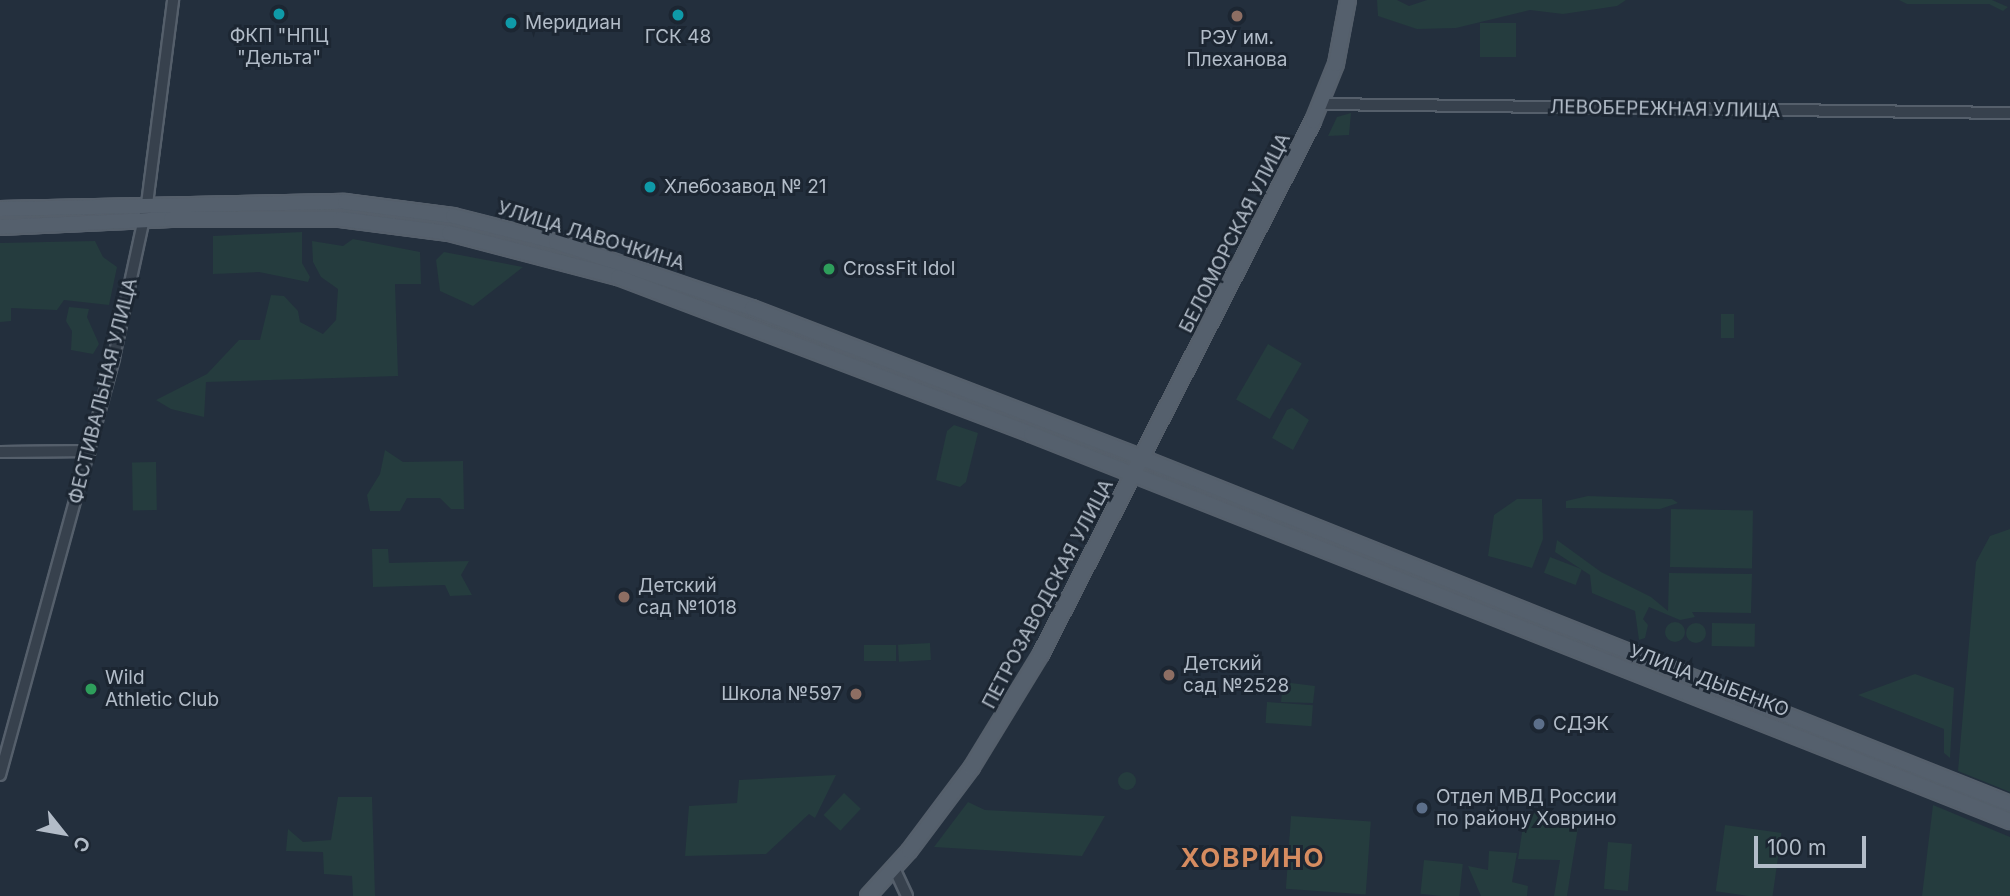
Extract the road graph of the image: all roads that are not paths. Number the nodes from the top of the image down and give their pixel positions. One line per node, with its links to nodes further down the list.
1 (173, 0): 5 (street, ФЕСТИВАЛЬНАЯ УЛИЦА)
2 (1348, 0): 3 (main road, БЕЛОМОРСКАЯ УЛИЦА)
3 (1321, 104): 4 (street, ЛЕВОБЕРЕЖНАЯ УЛИЦА); 15 (main road, БЕЛОМОРСКАЯ УЛИЦА)
4 (2010, 113)
5 (147, 204): 6 (main road, УЛИЦА ЛАВОЧКИНА); 7 (street, ФЕСТИВАЛЬНАЯ УЛИЦА); 9 (main road, УЛИЦА ЛАВОЧКИНА)
6 (0, 209)
7 (144, 221): 8 (main road, УЛИЦА ЛАВОЧКИНА); 11 (main road, УЛИЦА ЛАВОЧКИНА); 13 (street, ФЕСТИВАЛЬНАЯ УЛИЦА)
8 (0, 227)
9 (622, 262): 10 (main road, УЛИЦА ЛАВОЧКИНА); 11 (street)
10 (643, 269): 12 (street); 15 (main road, УЛИЦА ЛАВОЧКИНА)
11 (618, 277): 12 (main road, УЛИЦА ЛАВОЧКИНА)
12 (638, 284): 16 (main road, УЛИЦА ЛАВОЧКИНА)
13 (90, 451): 14 (street); 21 (street, ФЕСТИВАЛЬНАЯ УЛИЦА)
14 (0, 452)
15 (1142, 458): 16 (main road, БЕЛОМОРСКАЯ УЛИЦА); 17 (main road, УЛИЦА ДЫБЕНКО)
16 (1133, 475): 18 (main road, УЛИЦА ДЫБЕНКО); 24 (main road, ПЕТРОЗАВОДСКАЯ УЛИЦА)
17 (1231, 493): 18 (street); 19 (main road, УЛИЦА ДЫБЕНКО)
18 (1224, 511): 20 (main road, УЛИЦА ДЫБЕНКО)
19 (1399, 560): 20 (street); 22 (main road, УЛИЦА ДЫБЕНКО)
20 (1393, 579): 23 (main road, УЛИЦА ДЫБЕНКО)
21 (0, 775)
22 (2010, 804)
23 (2010, 821)
24 (894, 868): 25 (main road, ПЕТРОЗАВОДСКАЯ УЛИЦА); 26 (street)
25 (868, 896)
26 (908, 896)

